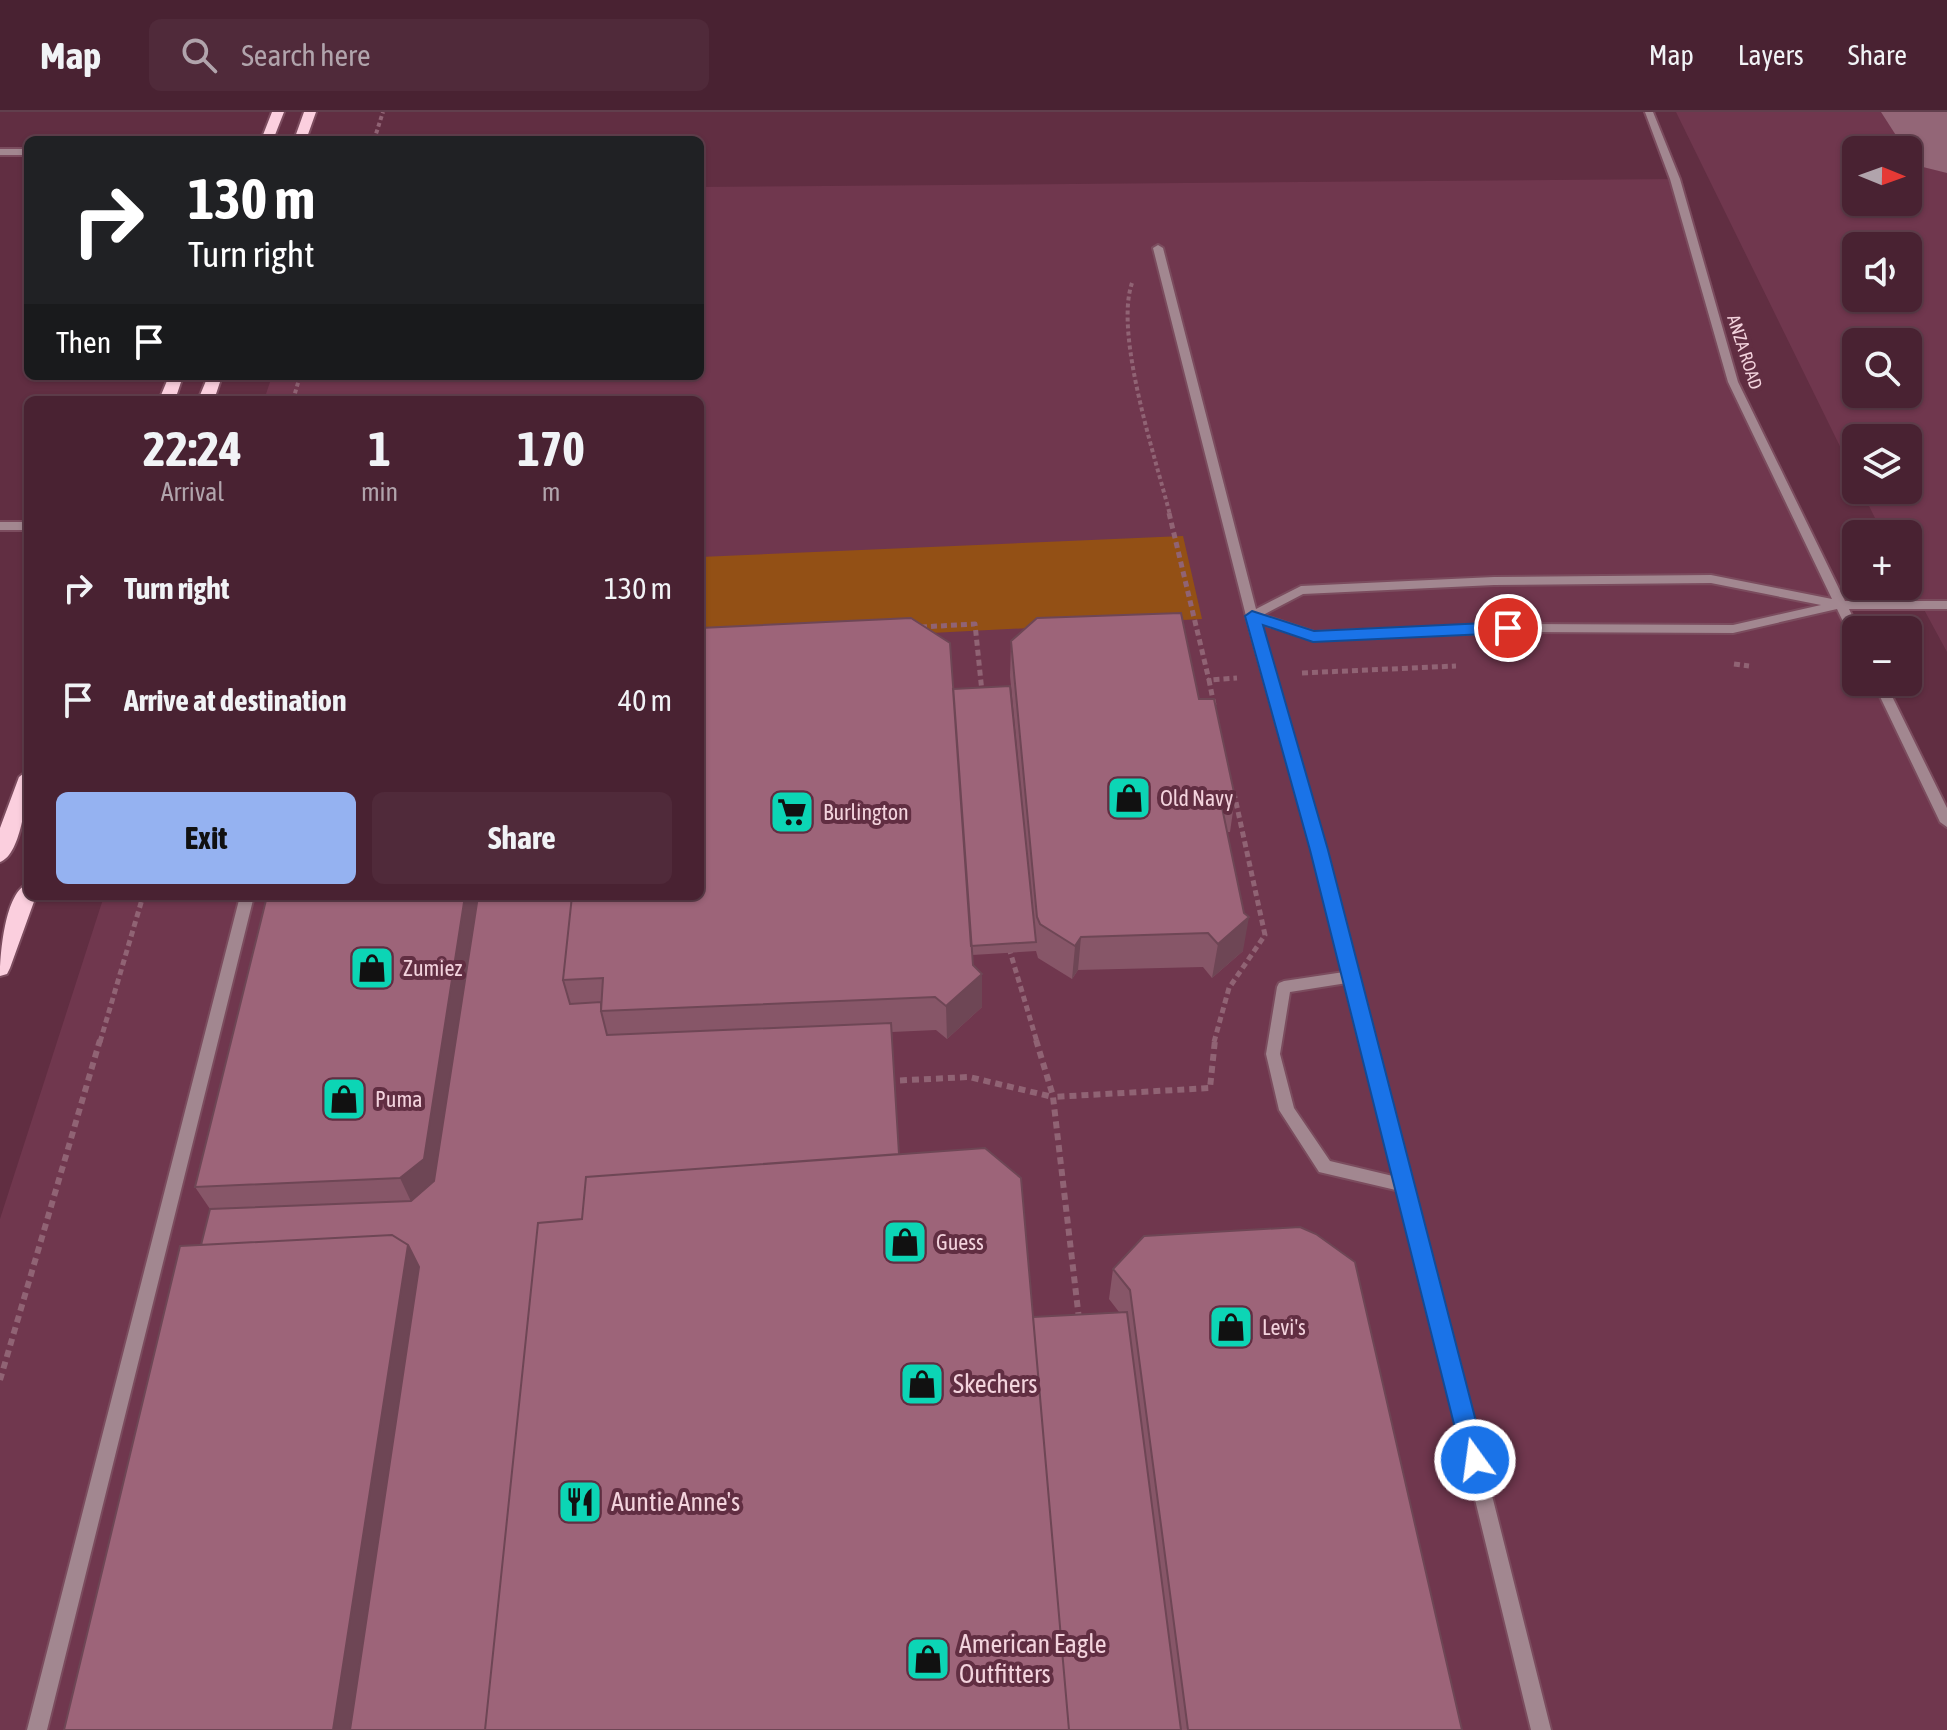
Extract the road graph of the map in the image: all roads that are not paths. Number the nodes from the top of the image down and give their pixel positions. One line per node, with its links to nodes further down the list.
1 (278, 112): 4 (main road)
2 (310, 112): 5 (main road)
3 (1649, 112): 11 (street, ANZA ROAD)
4 (269, 136)
5 (301, 136)
6 (0, 152): 7 (street)
7 (24, 152)
8 (1158, 248): 13 (street)
9 (0, 526): 10 (street)
10 (24, 526)
11 (1841, 605): 12 (street); 13 (street); 13 (street); 14 (street, ANZA ROAD)
12 (1947, 605)
13 (1252, 616): 22 (street)
14 (1846, 616)
15 (1886, 696): 17 (street)
16 (24, 788): 18 (main road)
17 (1947, 822)
18 (0, 855)
19 (25, 900): 21 (main road)
20 (246, 900): 24 (street)
21 (0, 968)
22 (1351, 977): 23 (street); 23 (street)
23 (1407, 1186): 25 (street)
24 (37, 1730)
25 (1541, 1730)

